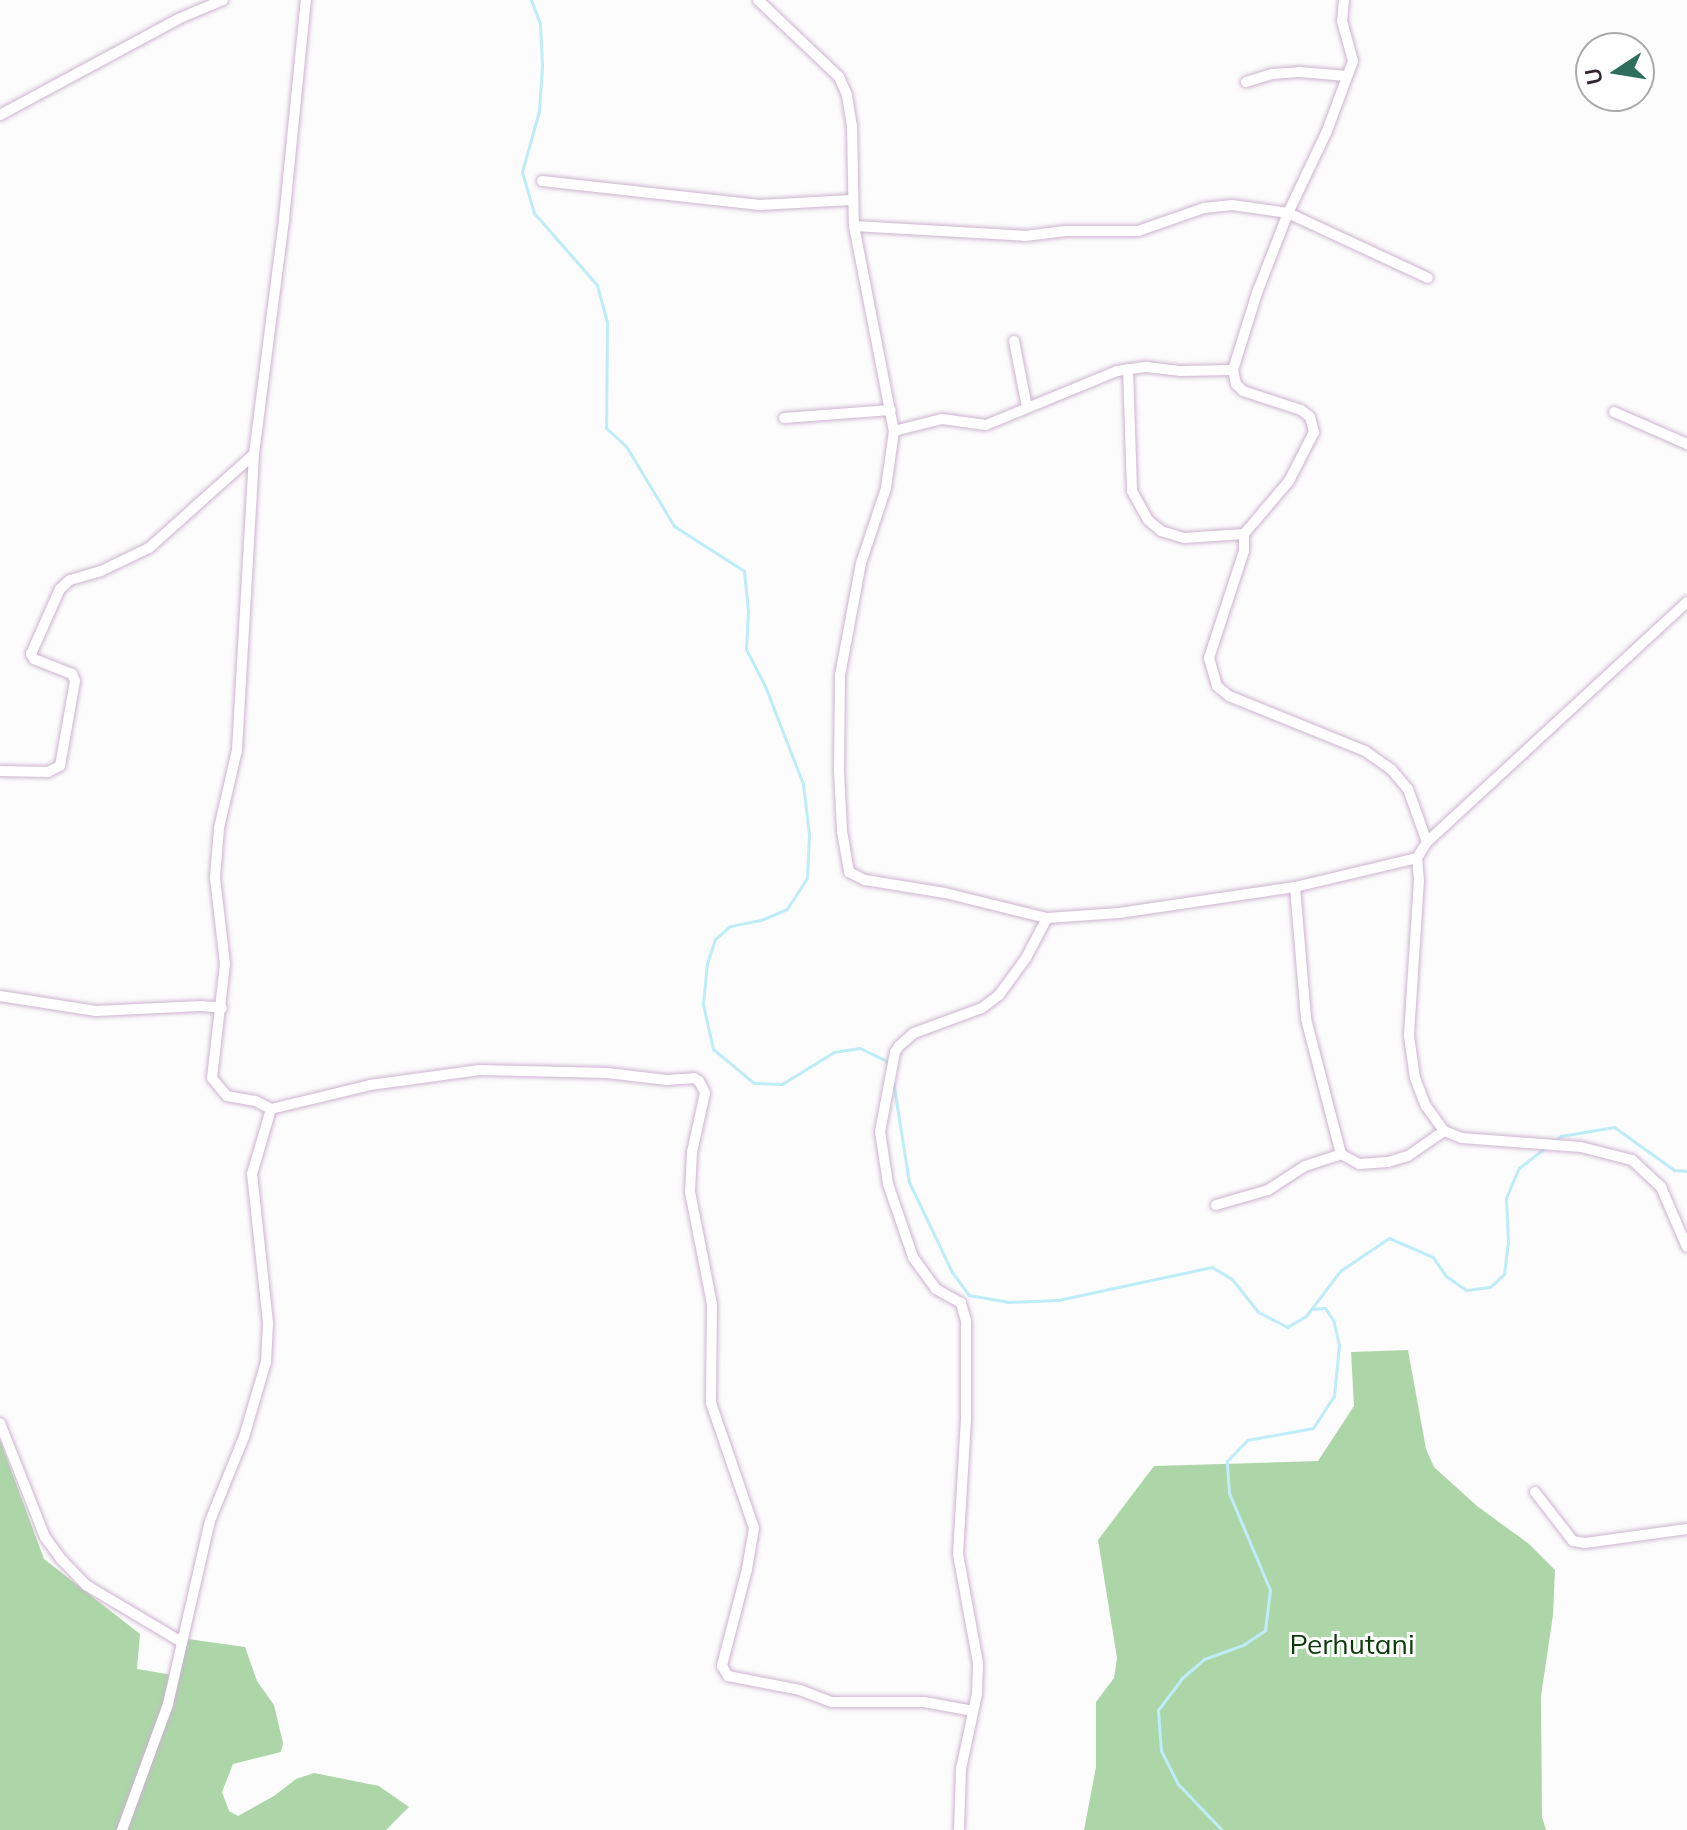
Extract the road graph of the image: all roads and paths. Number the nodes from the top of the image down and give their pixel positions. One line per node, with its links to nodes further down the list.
1 (223, 0): 7 (street)
2 (306, 0): 22 (street)
3 (758, 0): 9 (street)
4 (1344, 0): 5 (street)
5 (1347, 76): 6 (street); 10 (street)
6 (1246, 82)
7 (0, 115)
8 (542, 181): 9 (street)
9 (852, 200): 11 (street)
10 (1288, 213): 11 (street); 12 (street); 15 (street)
11 (854, 226): 17 (street)
12 (1428, 278)
13 (1014, 341): 16 (street)
14 (1128, 369): 15 (street); 16 (street); 23 (street)
15 (1233, 370): 23 (street)
16 (1027, 407): 20 (street)
17 (891, 410): 19 (street); 20 (street)
18 (1614, 412): 21 (street)
19 (784, 418)
20 (894, 431): 29 (street)
21 (1687, 444)
22 (254, 454): 25 (street); 31 (street)
23 (1244, 534): 26 (street)
24 (1687, 602): 26 (street)
25 (0, 771)
26 (1427, 842): 27 (street)
27 (1417, 858): 28 (street); 33 (street)
28 (1295, 887): 29 (street); 34 (street)
29 (1047, 918): 41 (street)
30 (0, 996): 31 (street)
31 (222, 1008): 32 (street)
32 (271, 1109): 40 (street); 41 (street)
33 (1444, 1131): 34 (street); 36 (street)
34 (1341, 1154): 35 (street)
35 (1216, 1205)
36 (1687, 1247)
37 (0, 1423): 40 (street)
38 (1535, 1492): 39 (street)
39 (1687, 1529)
40 (180, 1641): 42 (street)
41 (973, 1711): 43 (street)
42 (122, 1830)
43 (959, 1830)

